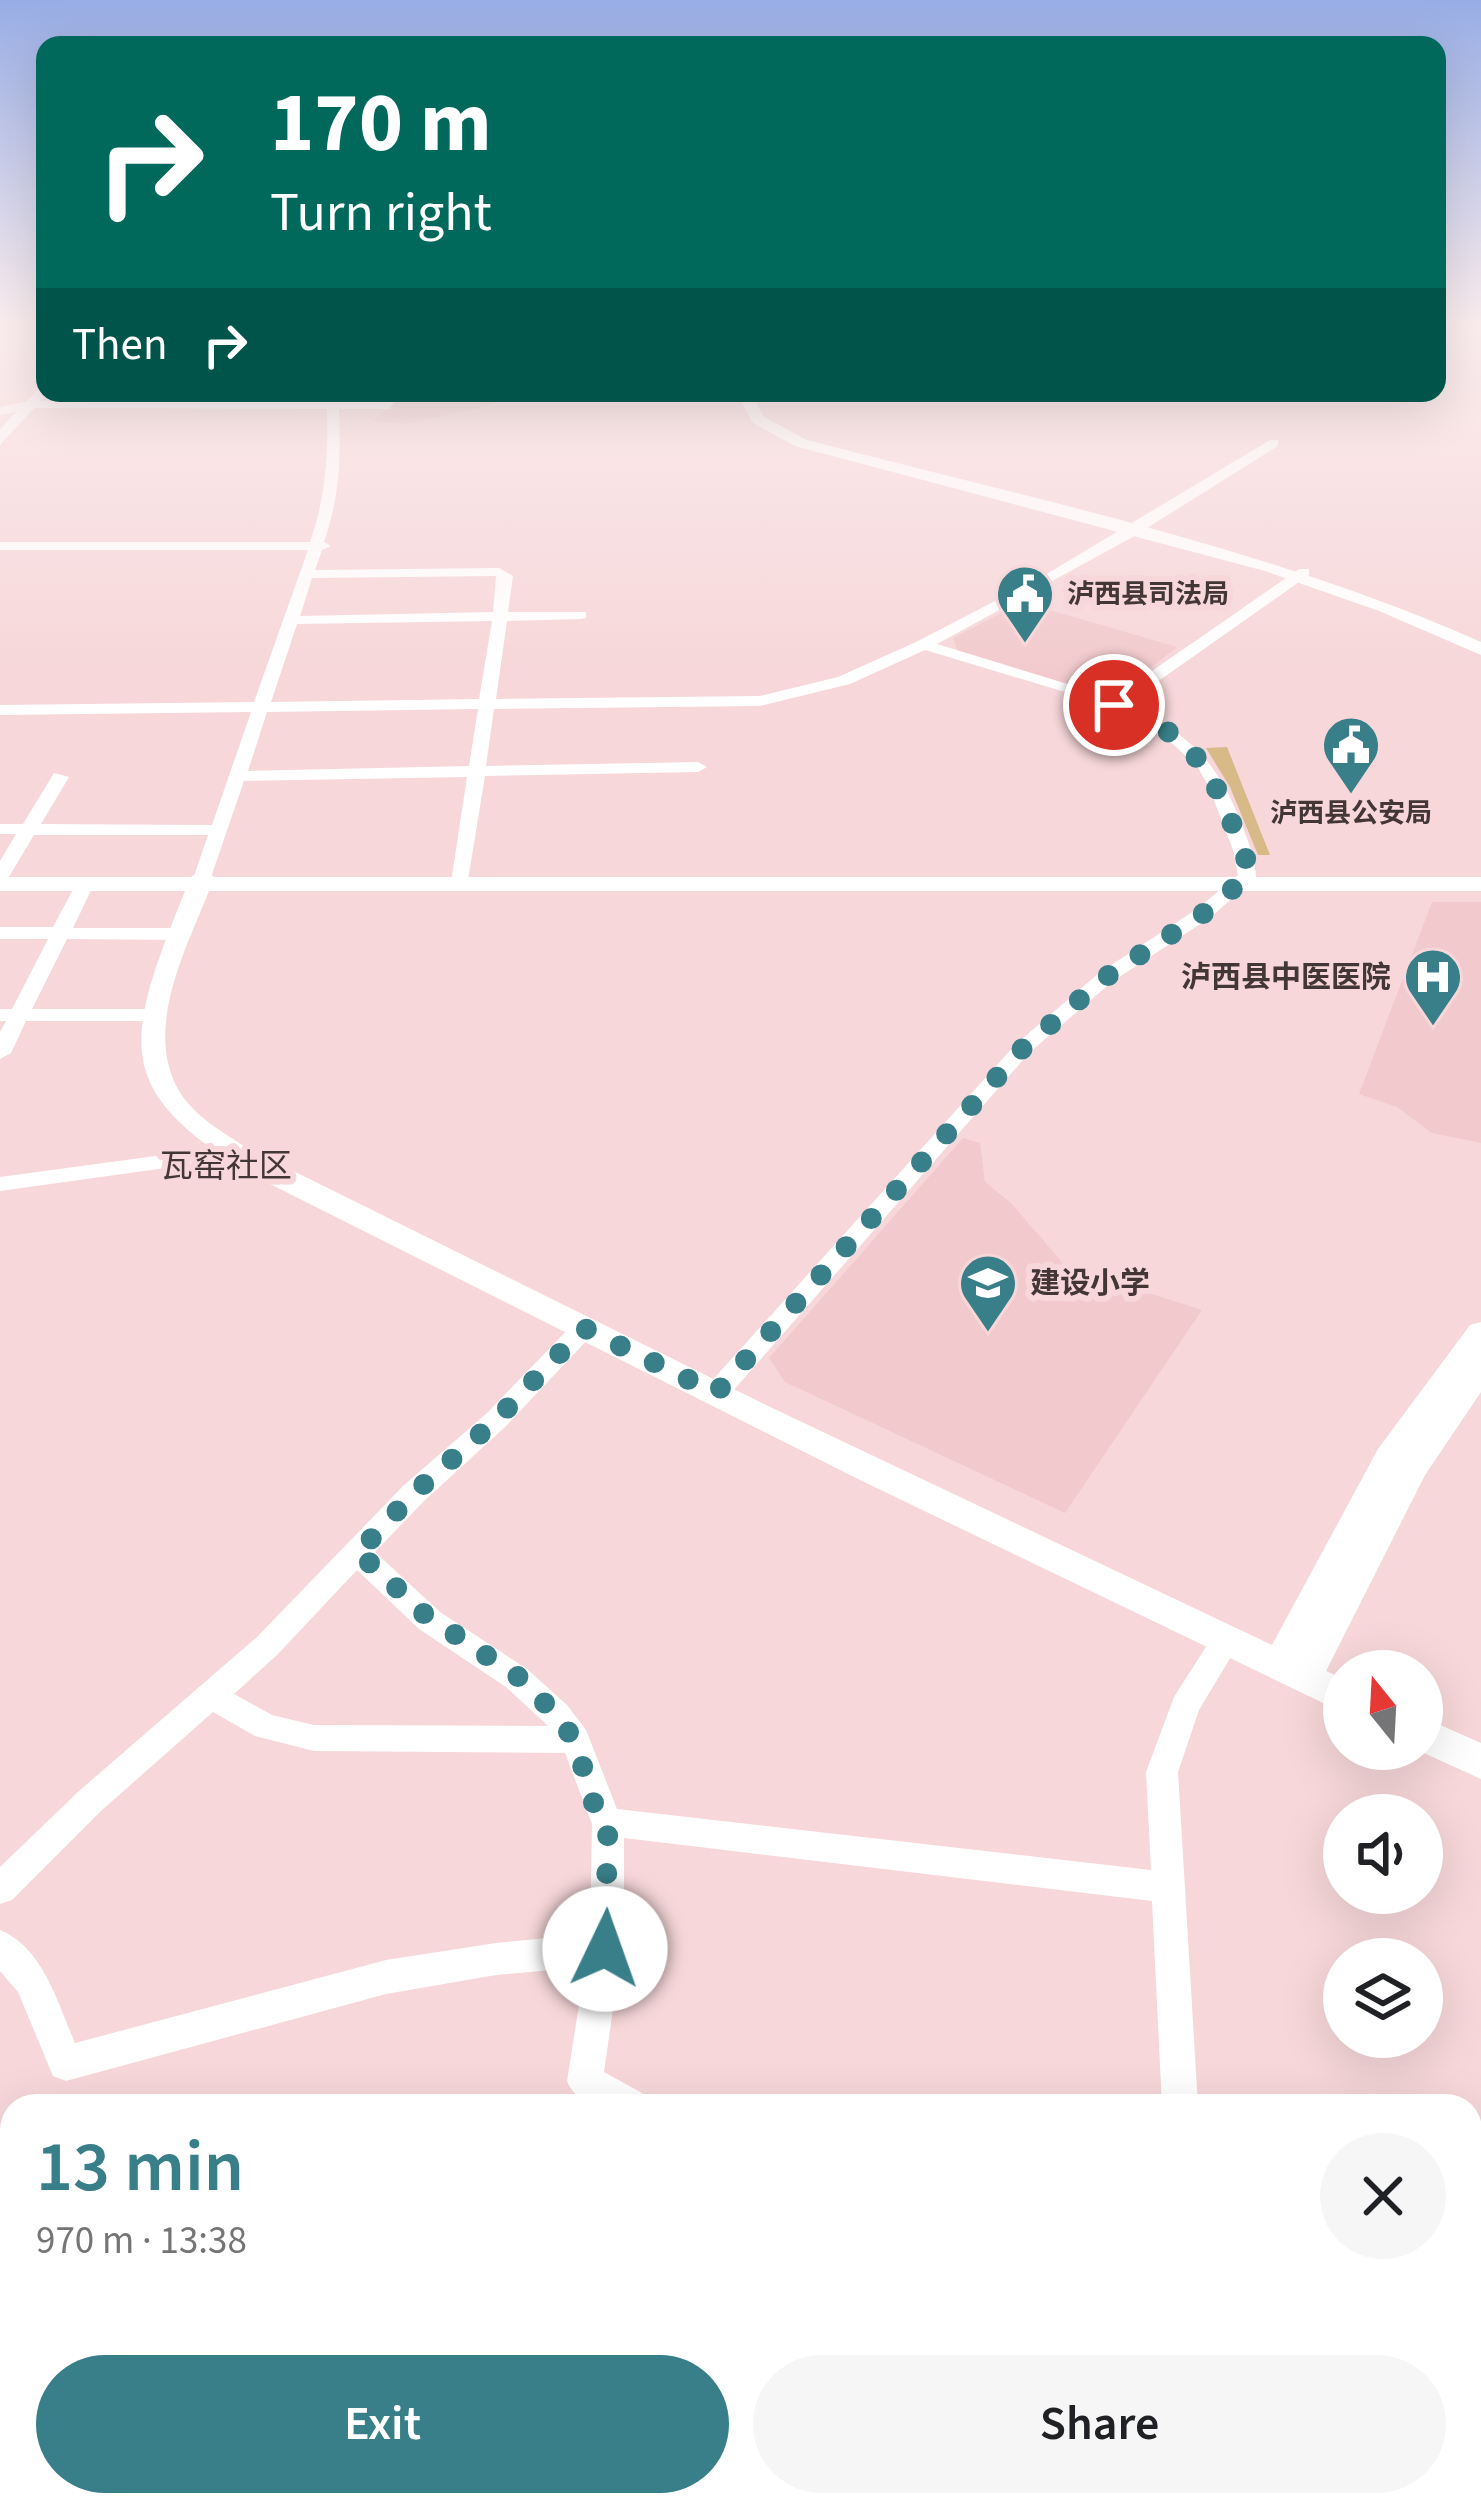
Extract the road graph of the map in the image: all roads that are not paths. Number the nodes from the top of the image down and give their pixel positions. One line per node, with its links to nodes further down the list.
1 (336, 439): 7 (street)
2 (794, 439): 5 (main road)
3 (806, 439): 5 (main road)
4 (1274, 443): 5 (street)
5 (1141, 531): 9 (main road); 13 (street)
6 (0, 546): 7 (street)
7 (320, 546): 8 (street); 18 (street)
8 (314, 574): 11 (street); 12 (street)
9 (1301, 574): 14 (main road); 15 (street)
10 (581, 615): 11 (street)
11 (500, 616): 12 (street); 16 (street)
12 (298, 620): 18 (street)
13 (923, 645): 15 (street); 16 (street)
14 (1481, 646)
15 (1114, 705): 29 (street)
16 (487, 706): 18 (street); 20 (street)
17 (0, 710): 18 (street)
18 (264, 710): 21 (street); 25 (street)
19 (698, 766): 20 (street)
20 (478, 771): 21 (street); 26 (street)
21 (246, 776): 28 (street)
22 (60, 777): 24 (street)
23 (0, 829): 24 (street)
24 (28, 829): 25 (street); 27 (street)
25 (219, 830): 28 (street)
26 (461, 877): 28 (main road); 29 (main road)
27 (0, 880): 28 (main road); 31 (main road)
28 (207, 880): 29 (main road); 31 (main road); 34 (main road); 43 (main road)
29 (1243, 880): 30 (main road); 43 (street)
30 (1481, 881)
31 (85, 884): 33 (street)
32 (0, 933): 33 (street)
33 (60, 933): 34 (street); 35 (street)
34 (182, 934): 36 (main road)
35 (10, 1015): 36 (street); 37 (street)
36 (155, 1015): 38 (main road)
37 (0, 1053)
38 (237, 1151): 39 (street); 40 (main road)
39 (0, 1184)
40 (584, 1328): 43 (main road); 44 (street)
41 (1481, 1333): 46 (main road)
42 (1481, 1367): 46 (main road)
43 (719, 1389): 45 (main road); 46 (main road)
44 (356, 1555): 49 (street); 51 (street)
45 (1226, 1640): 46 (main road); 56 (street)
46 (1295, 1667): 47 (main road); 48 (main road)
47 (1323, 1677)
48 (1323, 1684)
49 (211, 1696): 51 (street); 57 (street)
50 (1443, 1731): 53 (main road)
51 (575, 1740): 55 (street)
52 (1443, 1744): 54 (main road)
53 (1481, 1749)
54 (1481, 1762)
55 (608, 1822): 56 (street); 59 (street)
56 (1167, 1887): 61 (street)
57 (0, 1889)
58 (0, 1946): 59 (street)
59 (605, 1949): 60 (street)
60 (608, 2094)
61 (1179, 2094)

